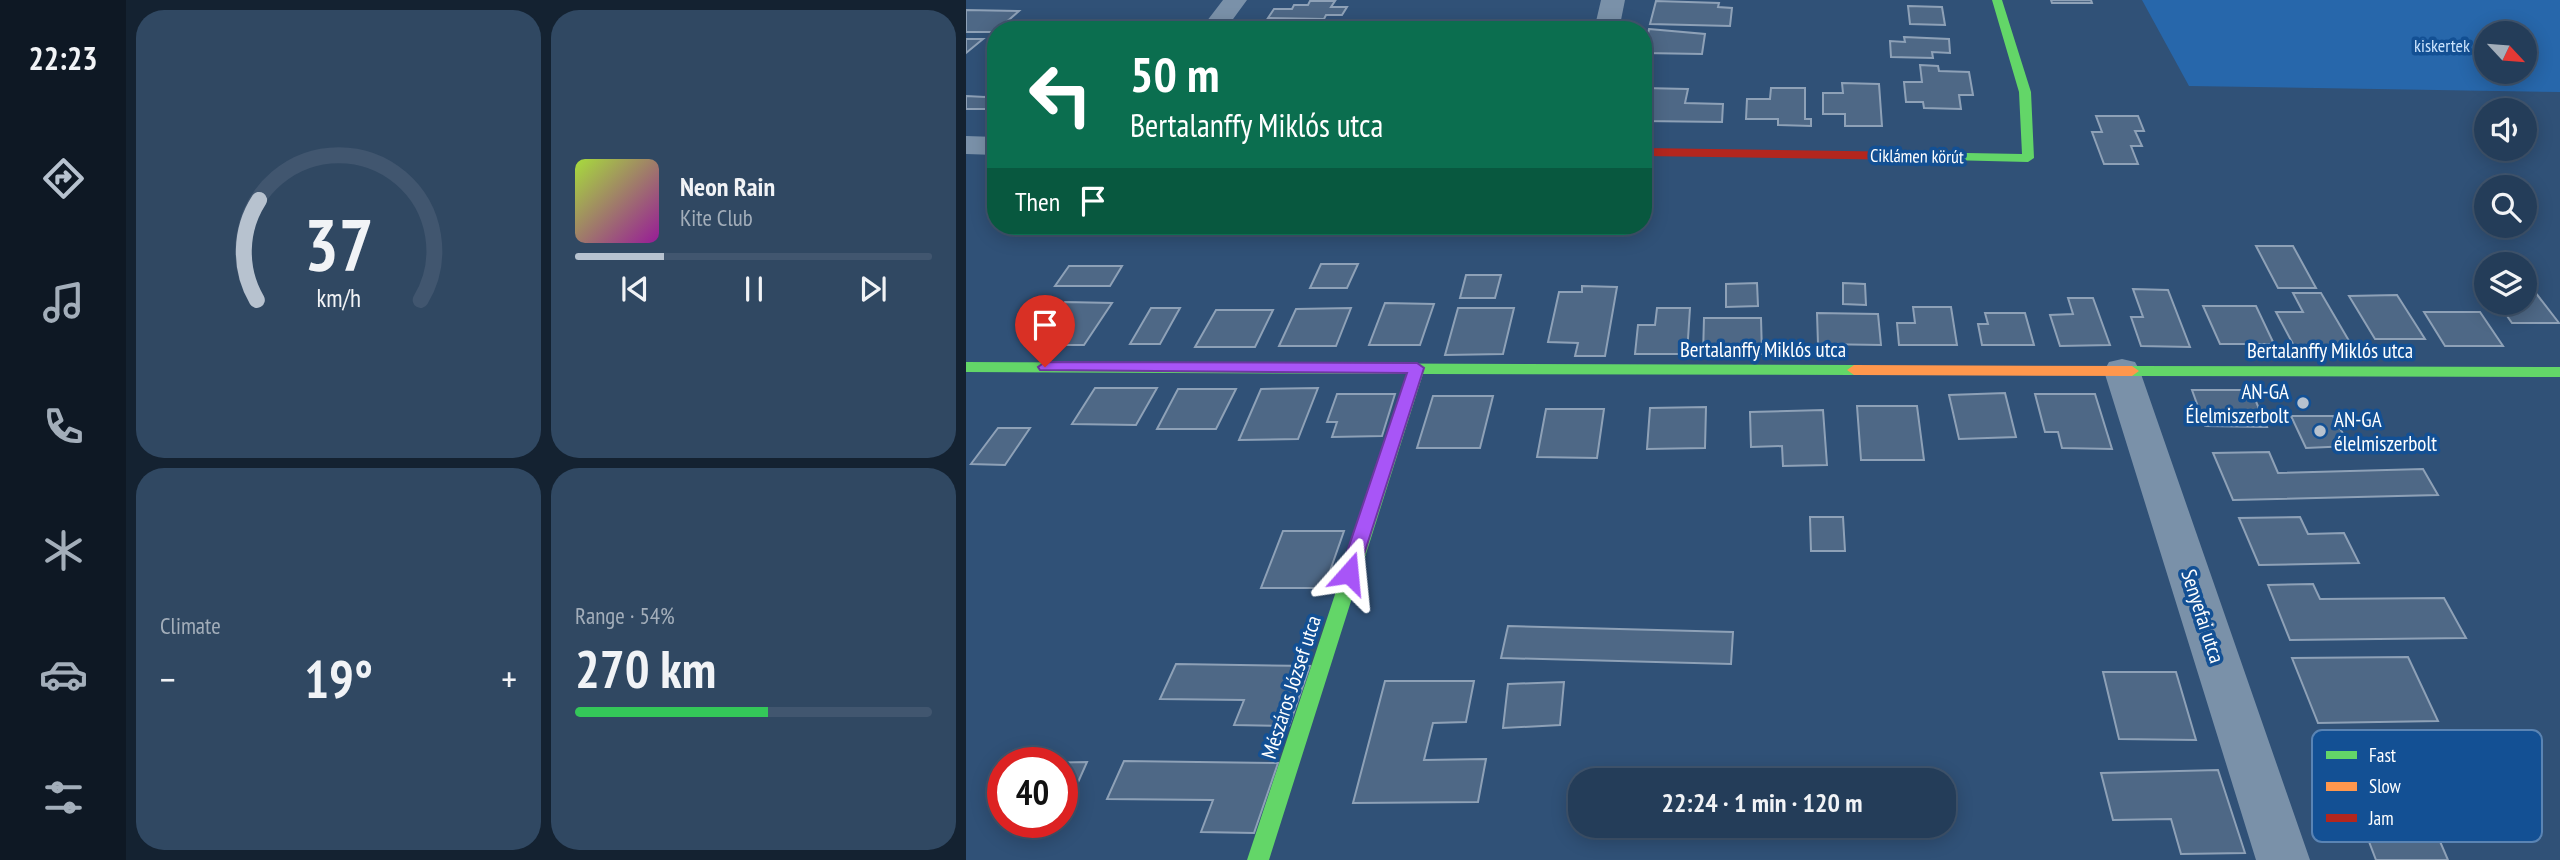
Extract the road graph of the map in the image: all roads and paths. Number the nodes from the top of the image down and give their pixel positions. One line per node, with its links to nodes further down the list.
1 (1235, 0): 4 (street)
2 (1614, 0): 5 (street)
3 (1997, 0): 8 (street, Ciklámen körút)
4 (1219, 21)
5 (1608, 21)
6 (966, 145): 7 (street)
7 (987, 146)
8 (1652, 152)
9 (966, 367): 10 (street, Bertalanffy Miklós utca)
10 (1417, 368): 11 (street, Bertalanffy Miklós utca); 13 (street, Mészáros József utca)
11 (2122, 371): 12 (street, Bertalanffy Miklós utca); 14 (street, Senyefai utca)
12 (2560, 372)
13 (1258, 860)
14 (2283, 860)

